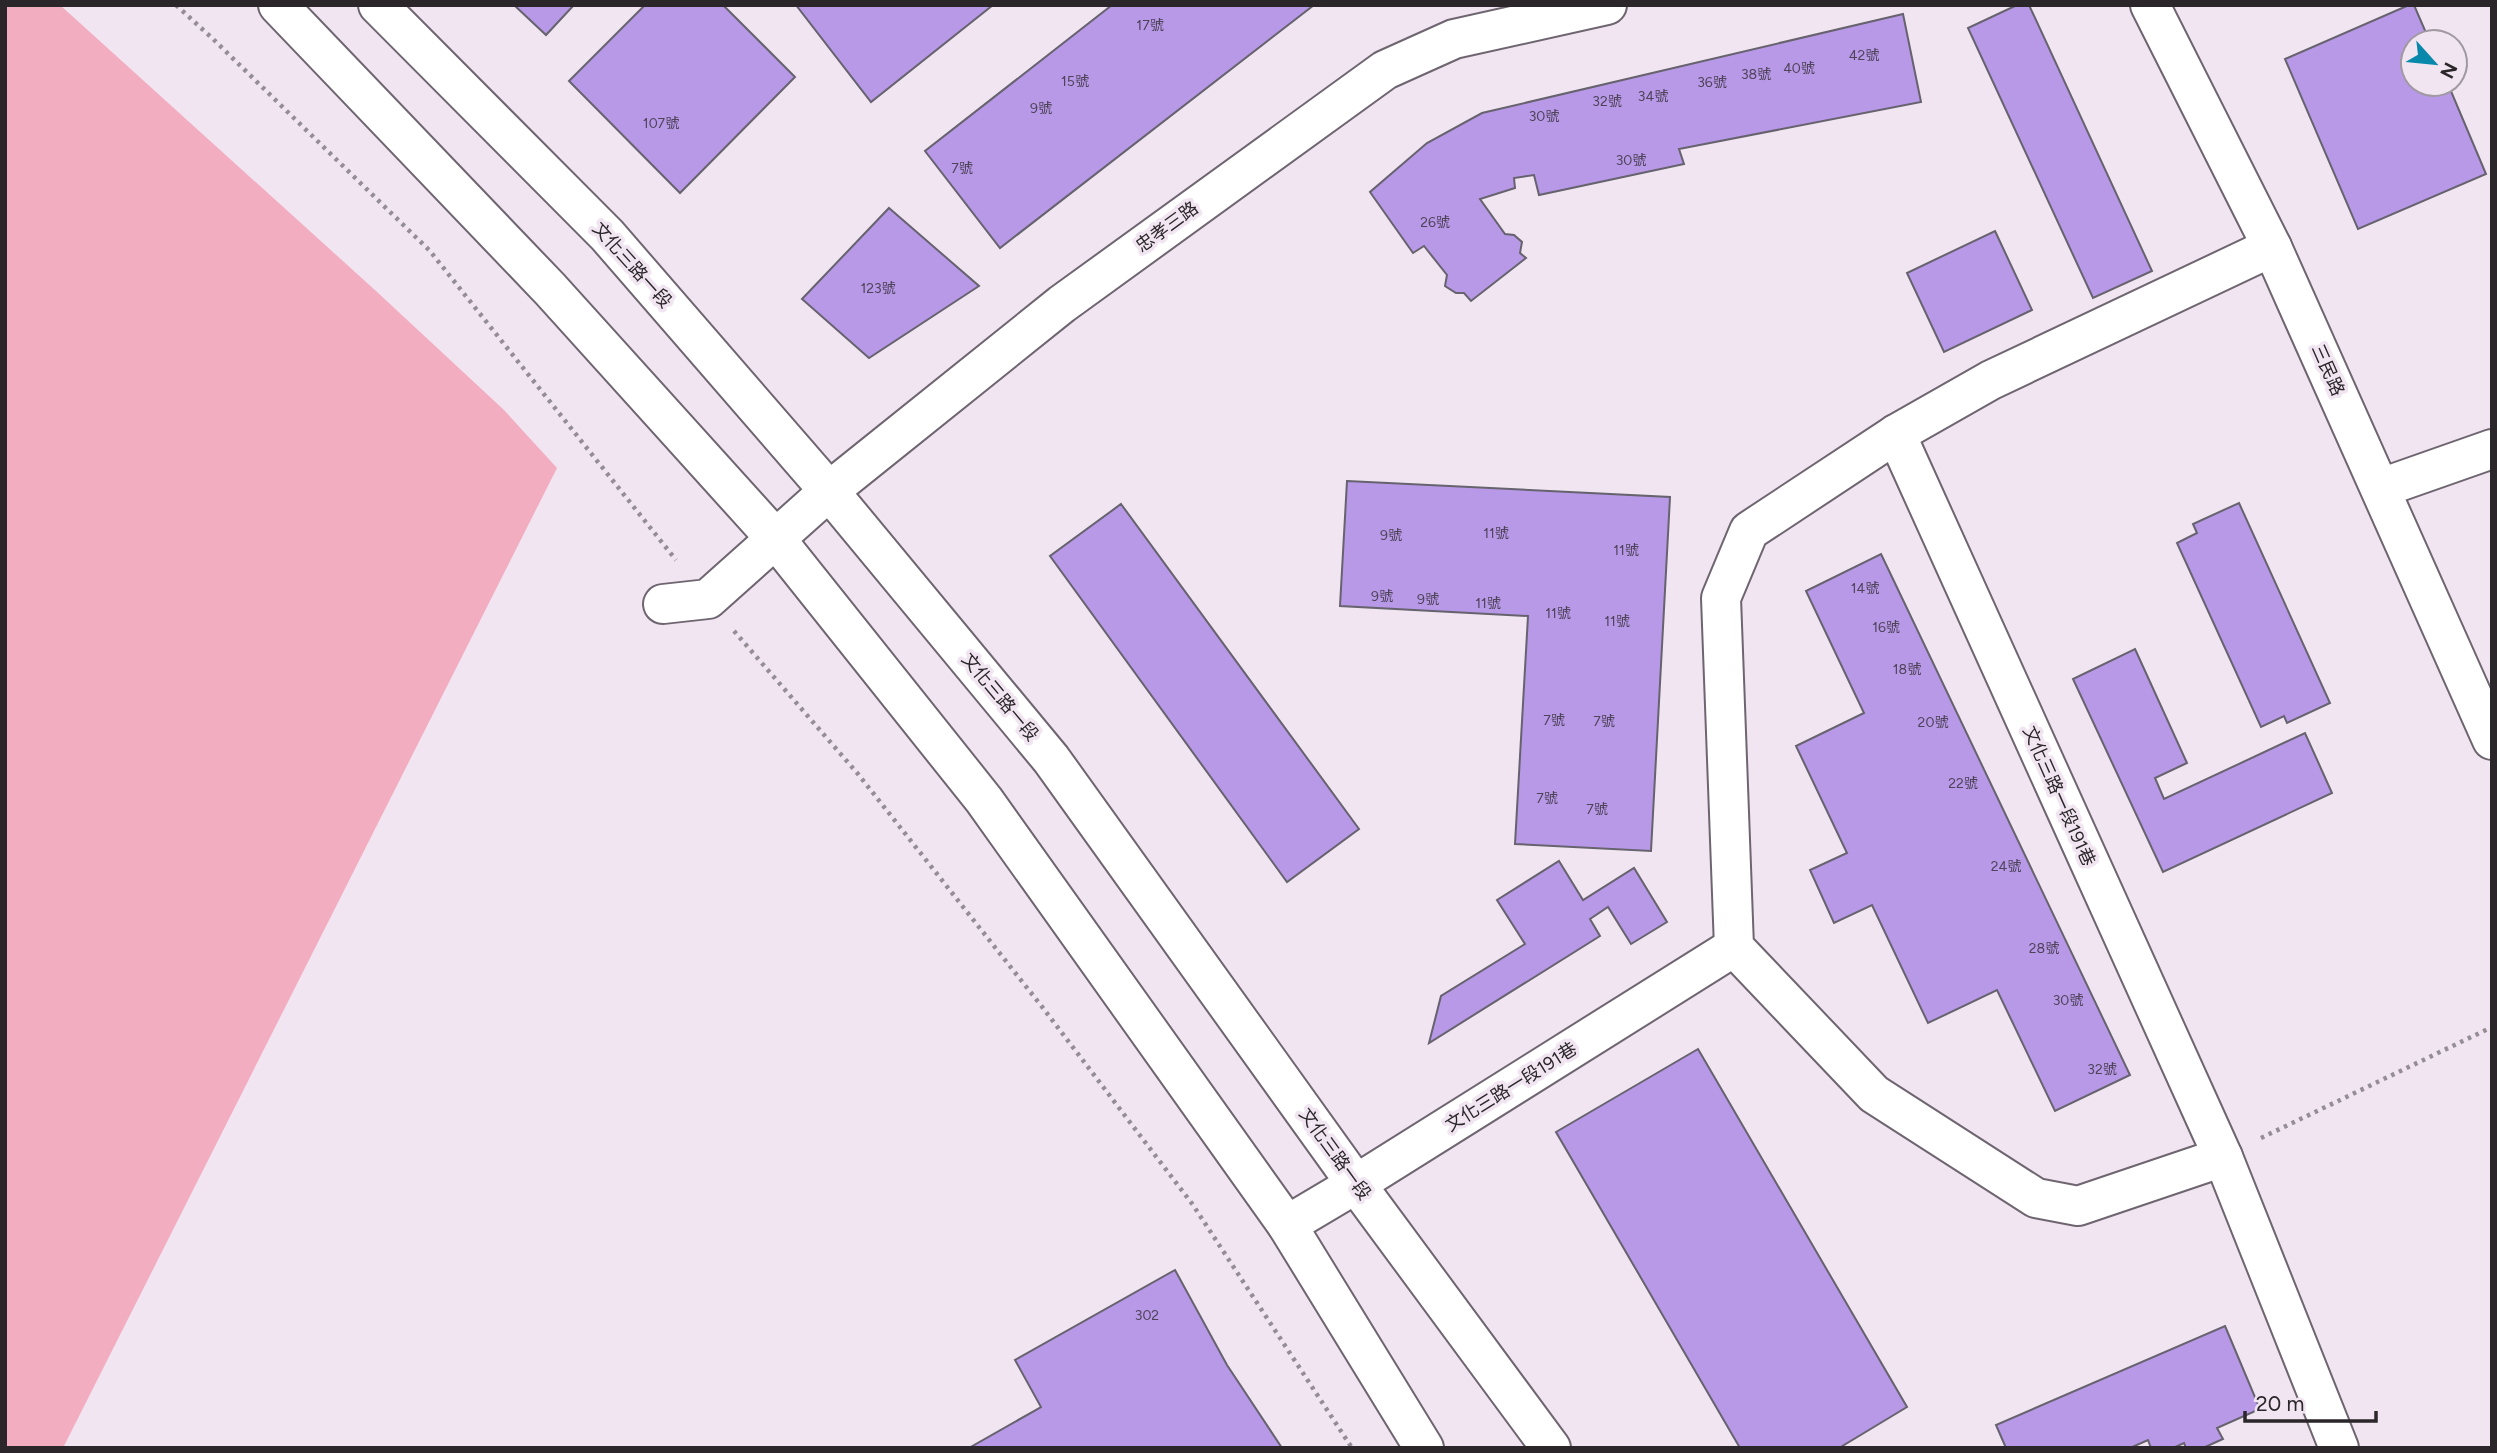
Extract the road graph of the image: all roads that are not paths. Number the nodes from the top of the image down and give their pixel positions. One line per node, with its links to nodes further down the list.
1 (278, 5): 10 (street)
2 (377, 5): 9 (street, 文化三路一段)
3 (1607, 5): 9 (street, 忠孝三路)
4 (2150, 5): 5 (street, 三民路)
5 (2272, 247): 6 (street); 8 (street, 三民路)
6 (1896, 434): 13 (street); 14 (street, 文化三路一段191巷)
7 (2492, 449): 8 (street)
8 (2381, 488): 12 (street, 三民路)
9 (829, 491): 10 (street, 忠孝三路); 15 (street, 文化三路一段)
10 (775, 538): 11 (street, 忠孝三路); 16 (street)
11 (663, 604)
12 (2492, 740)
13 (1734, 947): 14 (street); 15 (street, 文化三路一段191巷)
14 (2223, 1157): 19 (street, 文化三路一段191巷)
15 (1356, 1184): 16 (street, 文化三路一段191巷); 18 (street, 文化三路一段)
16 (1287, 1225): 17 (street)
17 (1424, 1448)
18 (1551, 1448)
19 (2339, 1448)

